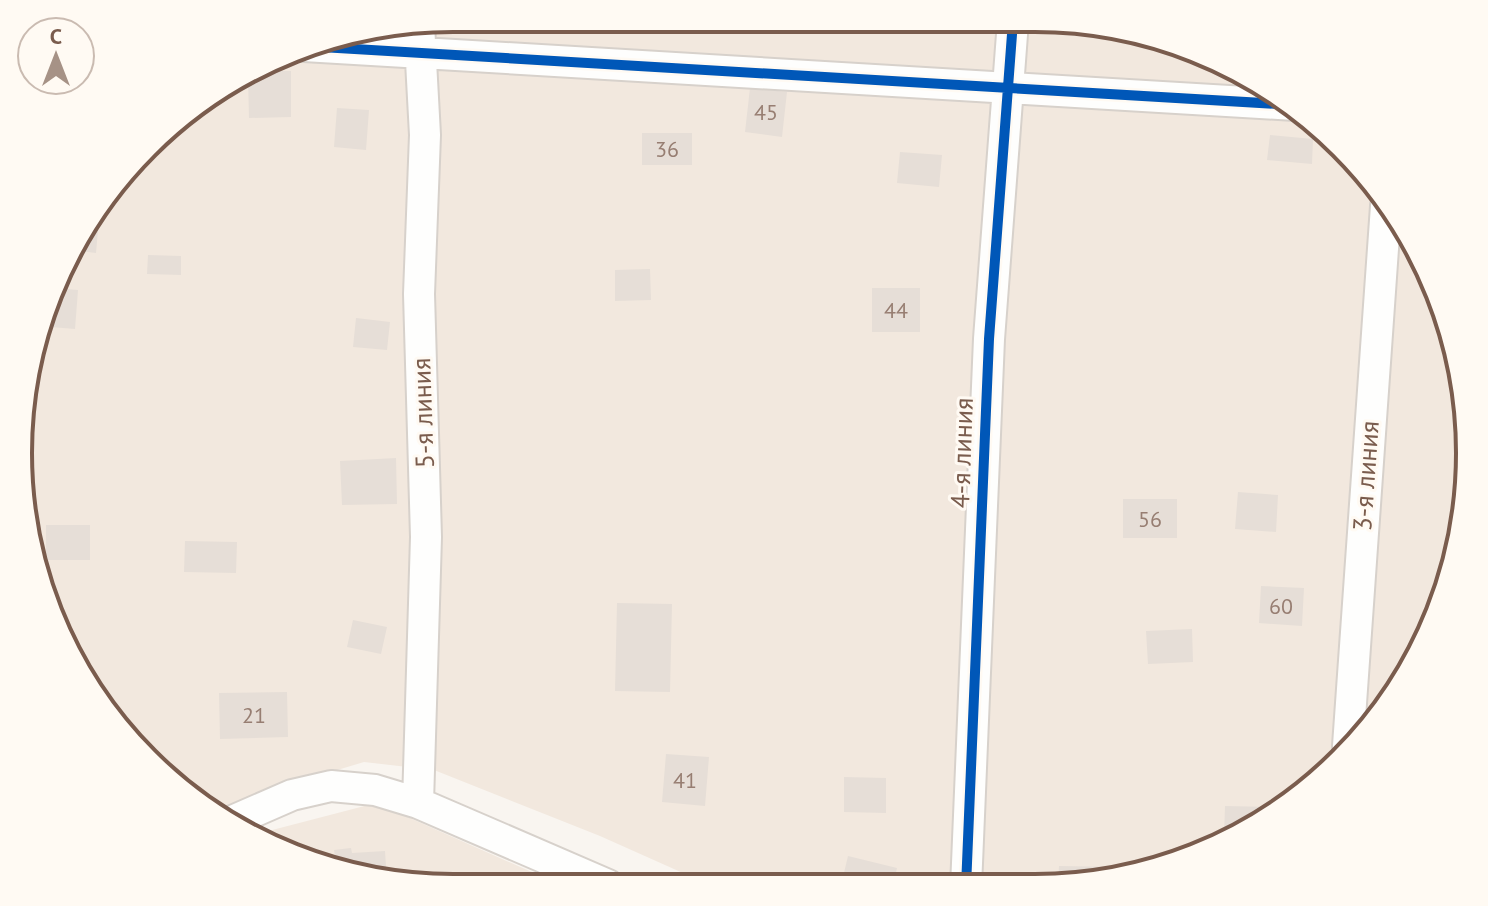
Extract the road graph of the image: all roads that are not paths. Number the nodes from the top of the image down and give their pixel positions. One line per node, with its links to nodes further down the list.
1 (1012, 32): 4 (street, 4-я линия)
2 (420, 38): 3 (street); 4 (street); 8 (street, 5-я линия)
3 (362, 42)
4 (1007, 88): 5 (street); 11 (street, 4-я линия)
5 (1270, 104)
6 (1385, 219): 7 (street, 3-я линия)
7 (1349, 734)
8 (418, 803): 9 (street); 10 (street)
9 (241, 817)
10 (583, 874)
11 (967, 874)

